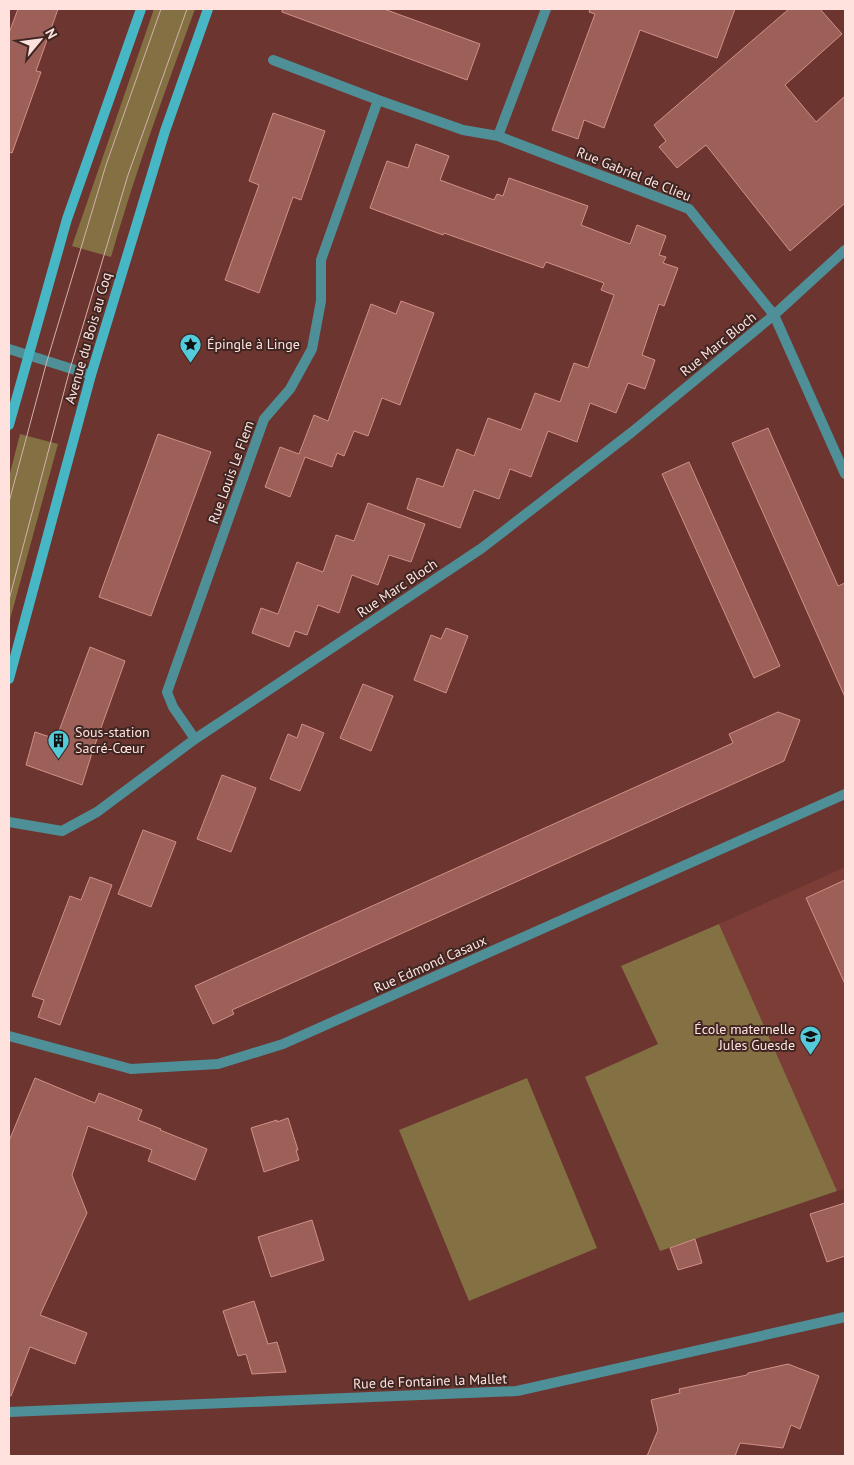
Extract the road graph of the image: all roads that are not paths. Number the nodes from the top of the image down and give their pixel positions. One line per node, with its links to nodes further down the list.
1 (141, 9): 10 (main road)
2 (208, 9): 11 (main road, Avenue du Bois au Coq)
3 (546, 9): 6 (street)
4 (272, 60): 5 (street, Rue Gabriel de Clieu)
5 (378, 100): 6 (street, Rue Gabriel de Clieu); 15 (street, Rue Louis Le Flem)
6 (498, 136): 8 (street, Rue Gabriel de Clieu)
7 (845, 250): 8 (street, Rue Marc Bloch)
8 (774, 315): 13 (street); 15 (street, Rue Marc Bloch)
9 (9, 349): 10 (street)
10 (28, 355): 11 (street); 12 (main road)
11 (91, 375): 14 (main road, Avenue du Bois au Coq)
12 (9, 425)
13 (845, 474)
14 (9, 679)
15 (195, 739): 17 (street, Rue Marc Bloch)
16 (845, 794): 18 (street, Rue Edmond Casaux)
17 (9, 822)
18 (9, 1036)
19 (845, 1317): 20 (street, Rue de Fontaine la Mallet)
20 (9, 1412)

